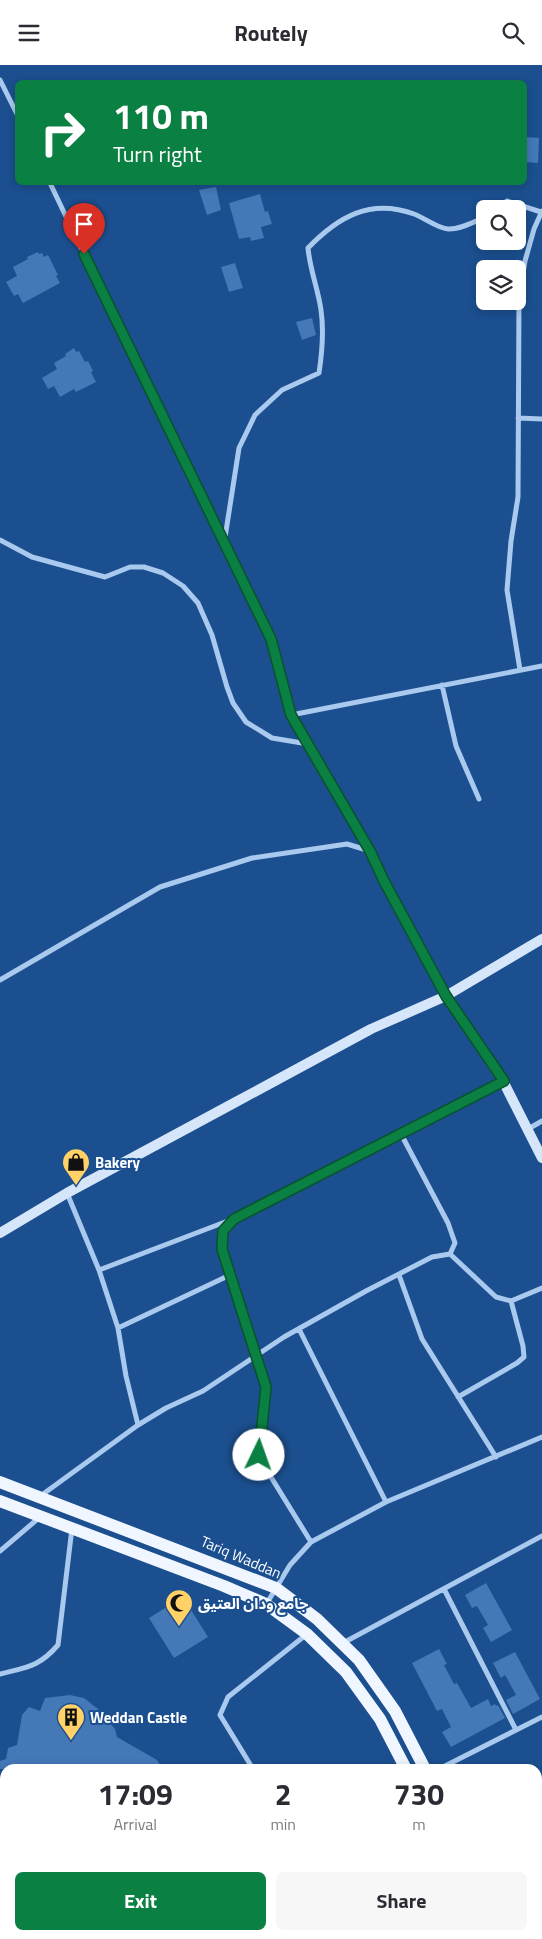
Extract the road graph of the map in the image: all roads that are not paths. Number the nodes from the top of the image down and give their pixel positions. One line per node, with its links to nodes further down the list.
1 (0, 80): 2 (street)
2 (15, 110)
3 (51, 185): 10 (street)
4 (526, 207): 5 (street)
5 (542, 212): 7 (street)
6 (476, 221): 10 (street)
7 (518, 418): 8 (street); 12 (street)
8 (542, 419)
9 (0, 541): 15 (street)
10 (224, 545): 14 (street)
11 (542, 666): 12 (street)
12 (520, 669): 13 (street)
13 (442, 685): 14 (street); 16 (street)
14 (291, 715): 15 (street)
15 (308, 745): 17 (street)
16 (479, 799)
17 (370, 851): 19 (street); 20 (street)
18 (542, 939): 20 (street)
19 (0, 980)
20 (446, 996): 21 (street); 26 (street)
21 (504, 1081): 23 (street); 24 (street)
22 (542, 1121): 23 (street)
23 (528, 1129): 25 (street)
24 (401, 1134): 27 (street); 29 (street)
25 (542, 1158)
26 (67, 1193): 28 (street); 30 (street)
27 (234, 1219): 30 (street); 31 (street)
28 (0, 1233)
29 (450, 1254): 32 (street); 34 (street)
30 (99, 1271): 35 (street)
31 (230, 1275): 35 (street); 37 (street)
32 (399, 1275): 36 (street); 38 (street)
33 (542, 1288): 34 (street)
34 (511, 1301): 38 (street)
35 (118, 1328): 39 (street)
36 (299, 1329): 37 (street); 45 (street)
37 (256, 1356): 39 (street); 49 (street)
38 (458, 1397): 41 (street)
39 (138, 1425): 43 (street)
40 (542, 1437): 41 (street)
41 (496, 1457): 45 (street)
42 (0, 1481): 43 (main road, Tariq Waddan)
43 (39, 1497): 51 (main road, Tariq Waddan)
44 (0, 1501): 46 (main road)
45 (386, 1502): 49 (street)
46 (41, 1517): 47 (main road); 50 (street)
47 (72, 1528): 53 (main road); 56 (street)
48 (542, 1536): 52 (street)
49 (311, 1542): 51 (street)
50 (0, 1551)
51 (276, 1588): 53 (street); 55 (main road, Tariq Waddan)
52 (444, 1589): 55 (street); 58 (street)
53 (266, 1604): 54 (main road)
54 (307, 1634): 59 (street); 60 (main road)
55 (343, 1643): 61 (main road, Tariq Waddan)
56 (0, 1674)
57 (542, 1717): 58 (street)
58 (516, 1730): 62 (street)
59 (250, 1764)
60 (403, 1764)
61 (422, 1764)
62 (449, 1764)

